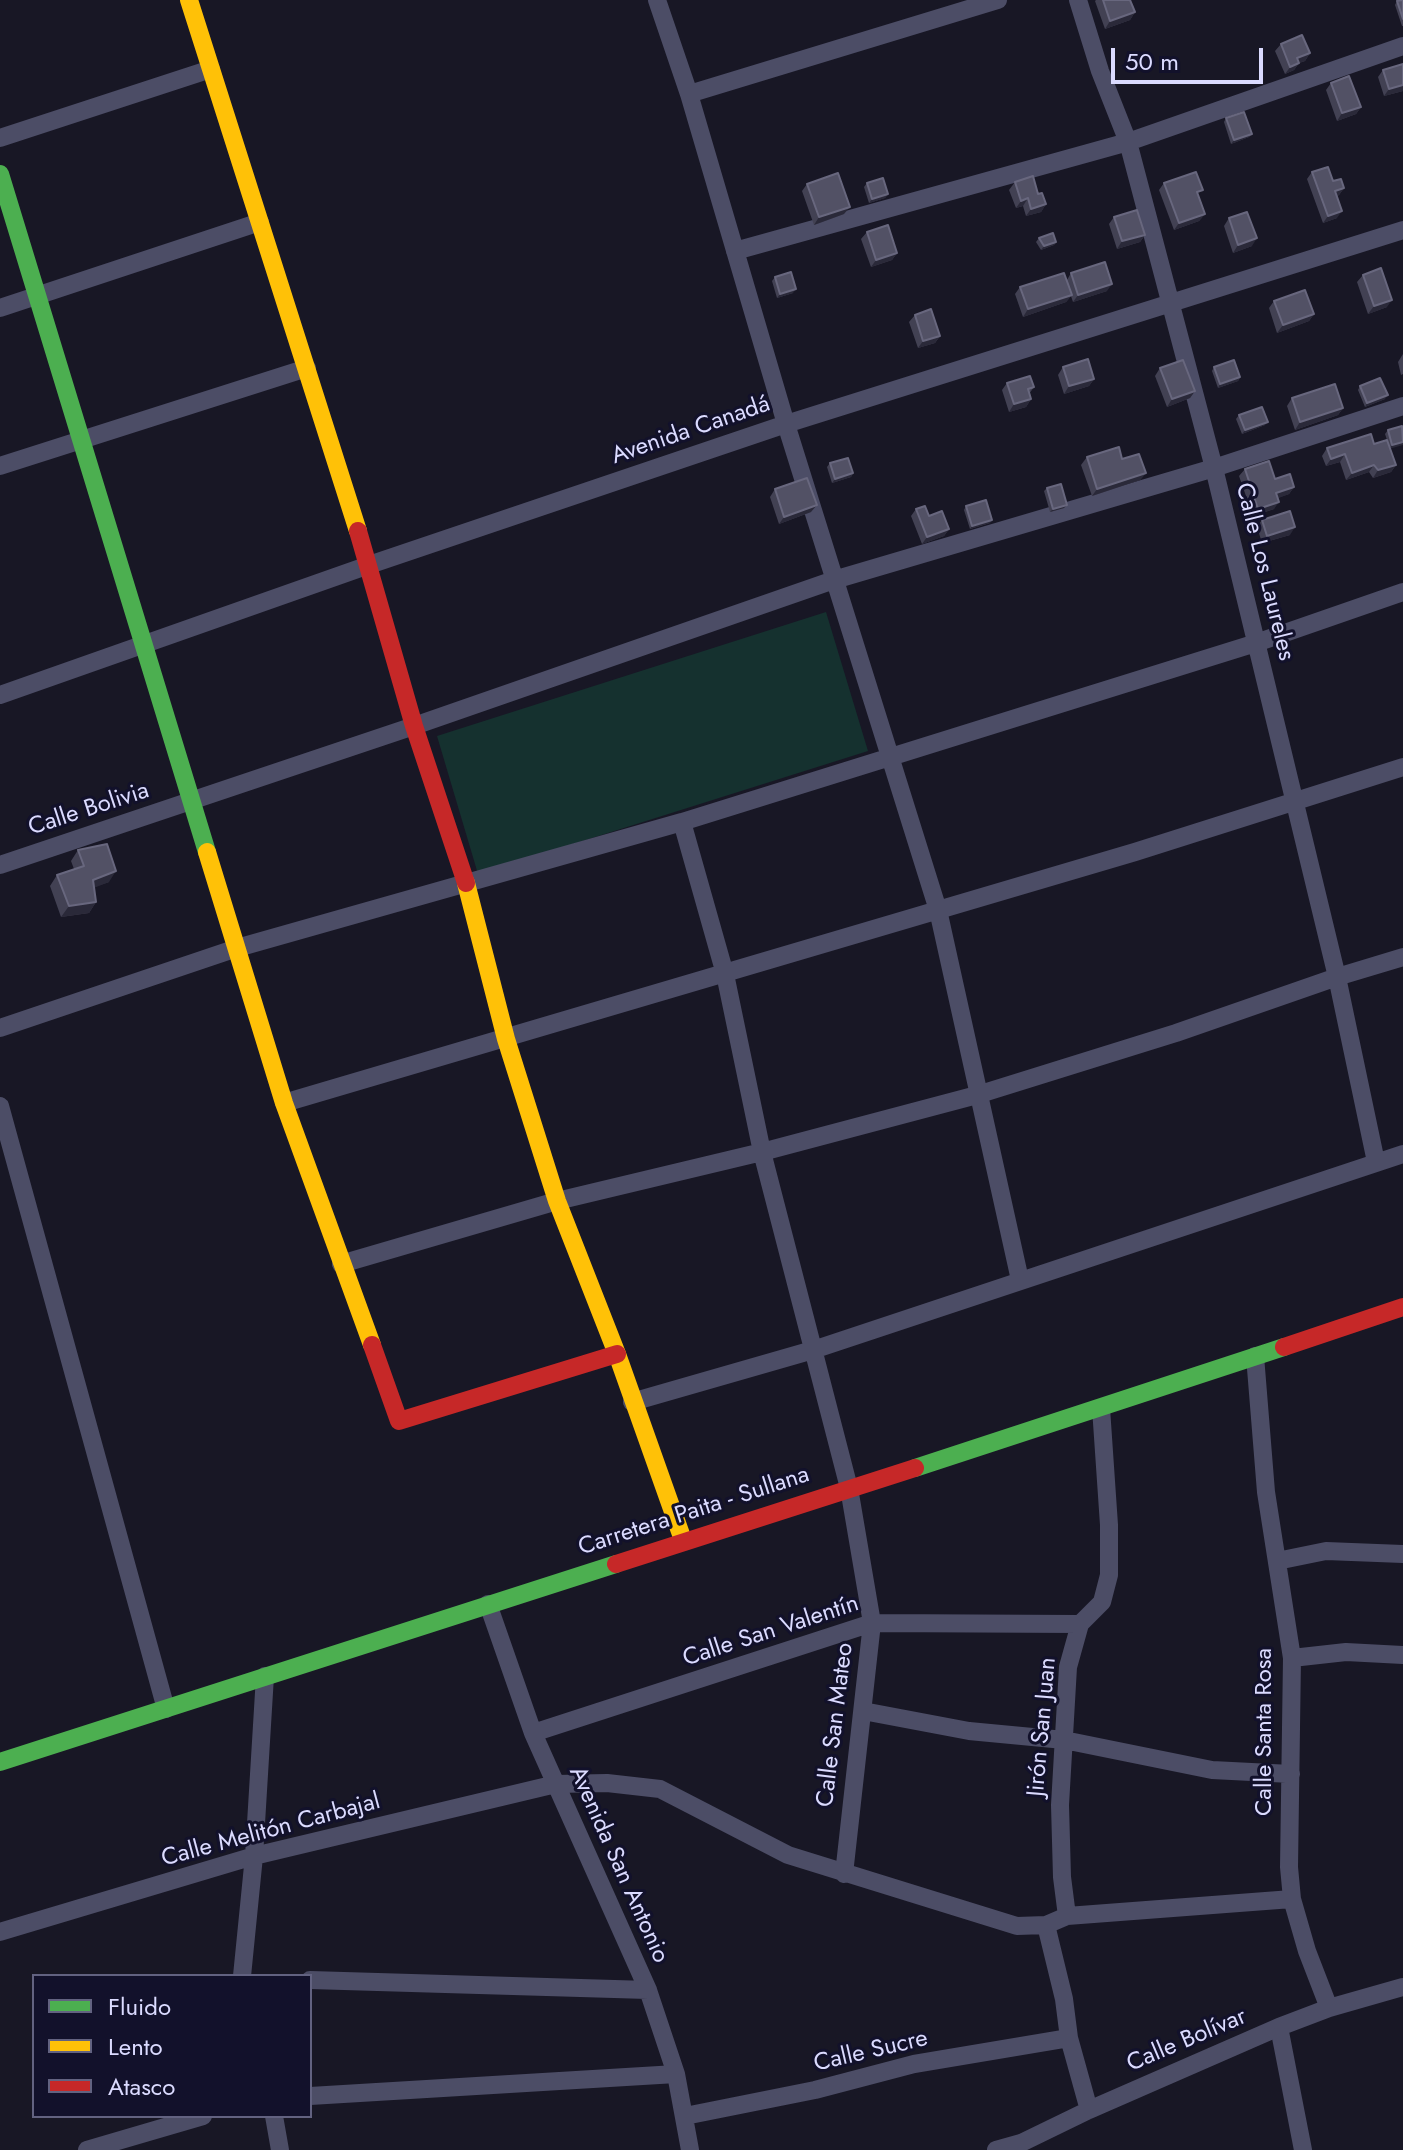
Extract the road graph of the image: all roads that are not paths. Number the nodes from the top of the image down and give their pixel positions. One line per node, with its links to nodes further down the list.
1 (189, 0): 6 (street)
2 (657, 0): 7 (street)
3 (998, 0): 7 (street)
4 (1078, 0): 9 (street, Calle Los Laureles)
5 (1403, 46): 9 (street)
6 (211, 69): 8 (street); 11 (street)
7 (689, 94): 13 (street)
8 (0, 138)
9 (1128, 142): 13 (street); 15 (street, Calle Los Laureles)
10 (0, 174): 14 (street)
11 (260, 222): 14 (street); 17 (street)
12 (1403, 230): 15 (street, Avenida Canadá)
13 (735, 251): 19 (street)
14 (37, 296): 16 (street); 20 (street)
15 (1170, 305): 19 (street, Avenida Canadá); 22 (street, Calle Los Laureles)
16 (0, 308)
17 (307, 368): 20 (street); 23 (street)
18 (1403, 406): 22 (street, Calle Bolivia)
19 (786, 424): 23 (street, Avenida Canadá); 24 (street)
20 (82, 440): 21 (street); 27 (street)
21 (0, 466)
22 (1214, 468): 24 (street, Calle Bolivia); 26 (street, Calle Los Laureles)
23 (369, 565): 27 (street, Avenida Canadá); 29 (street)
24 (834, 580): 29 (street, Calle Bolivia); 30 (street)
25 (1403, 592): 26 (street)
26 (1256, 643): 30 (street); 33 (street, Calle Los Laureles)
27 (145, 645): 28 (street, Avenida Canadá); 32 (street)
28 (0, 695)
29 (414, 726): 32 (street, Calle Bolivia); 36 (street)
30 (890, 756): 34 (street); 37 (street)
31 (1403, 767): 33 (street)
32 (193, 801): 35 (street, Calle Bolivia); 38 (street)
33 (1295, 802): 37 (street); 41 (street, Calle Los Laureles)
34 (682, 822): 36 (street); 40 (street, Calle San Mateo)
35 (0, 865)
36 (466, 882): 38 (street); 43 (street)
37 (938, 910): 40 (street); 44 (street)
38 (237, 948): 42 (street); 45 (street)
39 (1403, 957): 41 (street)
40 (725, 974): 43 (street); 47 (street, Calle San Mateo)
41 (1337, 977): 44 (street); 49 (street, Calle Los Laureles)
42 (0, 1028)
43 (506, 1039): 45 (street); 50 (street)
44 (977, 1095): 47 (street); 52 (street)
45 (284, 1103): 51 (street)
46 (0, 1106): 69 (street)
47 (762, 1152): 50 (street); 54 (street, Calle San Mateo)
48 (1403, 1154): 49 (street)
49 (1376, 1162): 52 (street)
50 (557, 1201): 51 (street); 55 (street)
51 (341, 1264): 55 (street)
52 (1020, 1280): 54 (street)
53 (1403, 1307): 56 (street, Carretera Paita - Sullana)
54 (813, 1350): 57 (street); 59 (street, Calle San Mateo)
55 (617, 1354): 57 (street)
56 (1255, 1356): 58 (street, Carretera Paita - Sullana); 62 (street, Calle Santa Rosa)
57 (632, 1402): 60 (street)
58 (1101, 1408): 59 (street, Carretera Paita - Sullana); 65 (street, Jirón San Juan)
59 (849, 1488): 60 (street, Carretera Paita - Sullana); 64 (street, Calle San Mateo)
60 (683, 1540): 63 (street, Carretera Paita - Sullana)
61 (1403, 1554): 62 (street)
62 (1277, 1561): 67 (street, Calle Santa Rosa)
63 (488, 1604): 68 (street, Carretera Paita - Sullana); 71 (street, Avenida San Antonio)
64 (872, 1623): 65 (street, Calle San Valentín); 70 (street, Calle San Mateo); 71 (street, Calle San Valentín)
65 (1080, 1624): 72 (street, Jirón San Juan)
66 (1403, 1655): 67 (street)
67 (1292, 1658): 74 (street, Calle Santa Rosa)
68 (265, 1676): 69 (street, Carretera Paita - Sullana); 76 (street)
69 (166, 1709): 73 (street, Carretera Paita - Sullana)
70 (863, 1711): 72 (street); 77 (street, Calle San Mateo)
71 (533, 1733): 75 (street, Avenida San Antonio)
72 (1064, 1740): 74 (street); 79 (street, Jirón San Juan)
73 (0, 1762)
74 (1291, 1774): 78 (street, Calle Santa Rosa)
75 (556, 1784): 76 (street, Calle Melitón Carbajal); 77 (street, Calle Melitón Carbajal); 85 (street, Avenida San Antonio)
76 (254, 1856): 81 (street, Calle Melitón Carbajal); 82 (street)
77 (844, 1874): 80 (street, Calle Melitón Carbajal)
78 (1292, 1899): 79 (street); 86 (street, Calle Santa Rosa)
79 (1067, 1916): 80 (street)
80 (1046, 1925): 88 (street)
81 (0, 1932)
82 (242, 1974)
83 (312, 1980): 85 (street)
84 (1403, 1987): 86 (street, Calle Bolívar)
85 (648, 1990): 89 (street, Avenida San Antonio)
86 (1329, 2008): 87 (street, Calle Bolívar)
87 (1279, 2027): 91 (street, Calle Bolívar); 100 (street)
88 (1069, 2038): 91 (street); 92 (street, Calle Sucre)
89 (676, 2074): 90 (street); 92 (street, Avenida San Antonio)
90 (312, 2096)
91 (1089, 2110): 95 (street, Calle Bolívar)
92 (685, 2116): 98 (street, Avenida San Antonio)
93 (196, 2118): 96 (street)
94 (274, 2118): 97 (street)
95 (1022, 2147): 99 (street, Calle Bolívar)
96 (87, 2150)
97 (280, 2150)
98 (690, 2150)
99 (996, 2150)
100 (1303, 2150)

